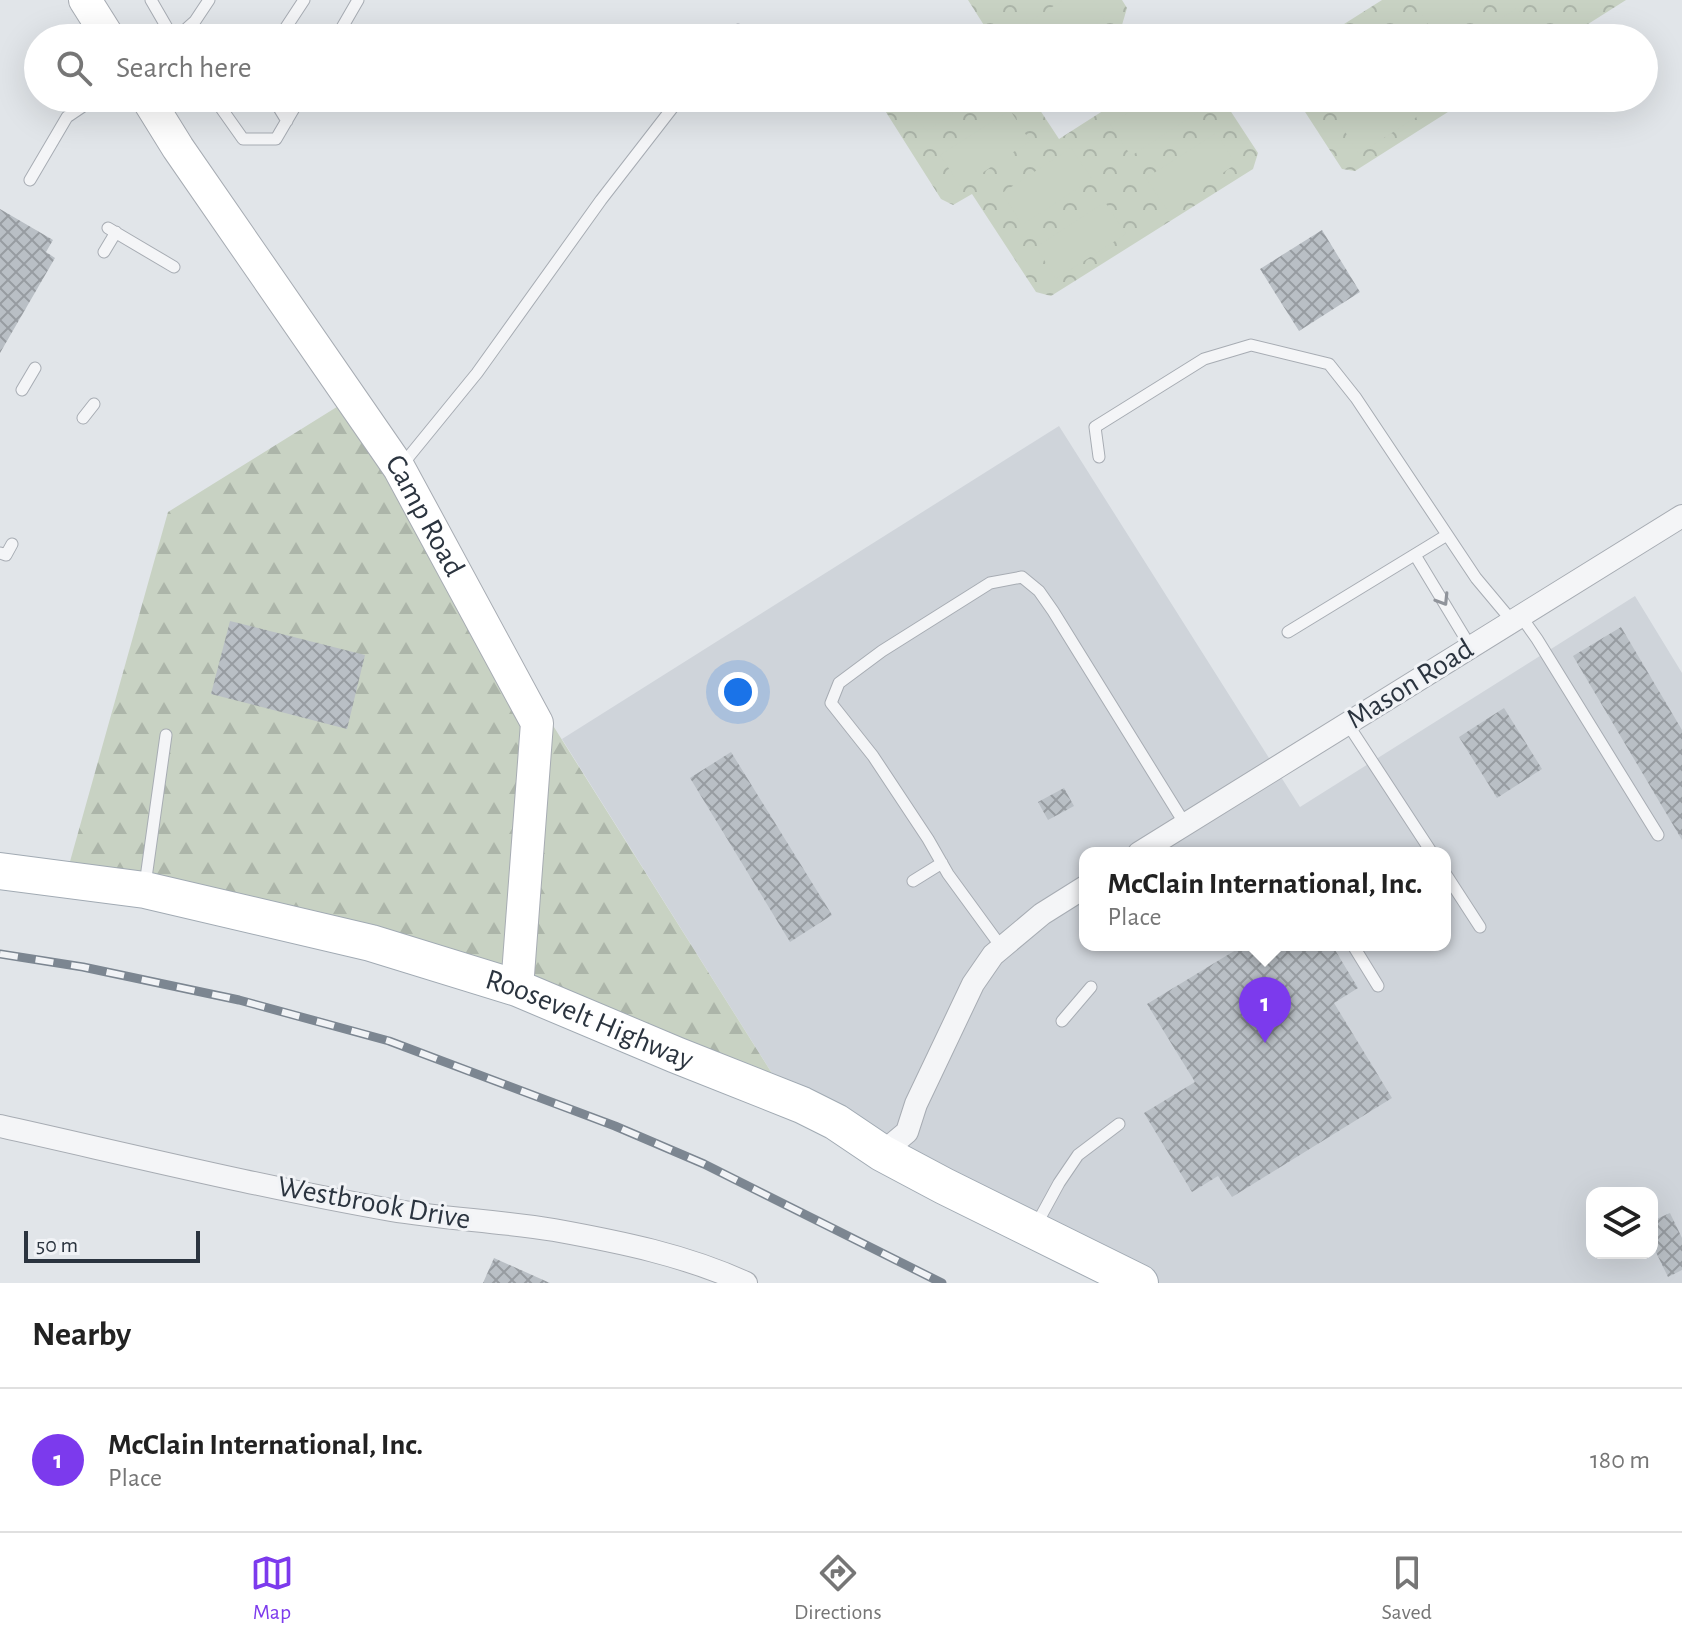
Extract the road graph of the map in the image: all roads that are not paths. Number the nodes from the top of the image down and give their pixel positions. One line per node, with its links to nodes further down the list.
1 (85, 0): 6 (street)
2 (151, 0): 7 (lane)
3 (209, 0): 8 (lane)
4 (304, 0): 9 (lane)
5 (358, 0): 10 (lane)
6 (100, 24)
7 (166, 24)
8 (191, 24)
9 (288, 24)
10 (344, 24)
11 (74, 112): 18 (lane)
12 (156, 112): 26 (street, Camp Road)
13 (224, 112): 17 (lane)
14 (282, 112): 17 (lane)
15 (292, 112): 17 (lane)
16 (669, 112): 26 (lane)
17 (287, 121)
18 (30, 180)
19 (104, 252): 20 (lane)
20 (174, 267)
21 (35, 368): 22 (lane)
22 (22, 390)
23 (94, 404): 24 (lane)
24 (83, 418)
25 (1099, 457): 28 (lane)
26 (399, 468): 52 (street, Camp Road)
27 (1682, 516): 32 (street, Mason Road)
28 (1447, 535): 31 (lane); 32 (lane)
29 (12, 544): 30 (lane)
30 (0, 553)
31 (1415, 555): 33 (lane); 34 (lane, one-way to 34)
32 (1516, 618): 34 (street, Mason Road); 38 (lane)
33 (1288, 632)
34 (1470, 646): 35 (street, Mason Road)
35 (1347, 723): 37 (street, Mason Road); 40 (lane)
36 (166, 735): 45 (lane)
37 (1185, 824): 39 (street, Mason Road); 41 (lane)
38 (1658, 835)
39 (1163, 847)
40 (1428, 847)
41 (942, 863): 43 (lane); 48 (lane)
42 (0, 871): 45 (main road, Roosevelt Highway)
43 (913, 881)
44 (1451, 882): 47 (lane)
45 (145, 890): 52 (main road, Roosevelt Highway)
46 (1079, 891): 48 (street)
47 (1480, 927)
48 (1002, 948): 56 (street)
49 (1356, 951): 50 (lane)
50 (1378, 986)
51 (1091, 987): 53 (lane)
52 (517, 988): 56 (main road, Roosevelt Highway)
53 (1062, 1021)
54 (1119, 1124): 57 (lane)
55 (0, 1126): 58 (street, Westbrook Drive)
56 (882, 1153): 57 (main road, Roosevelt Highway)
57 (1033, 1229): 59 (main road, Roosevelt Highway)
58 (746, 1283)
59 (1140, 1283)

